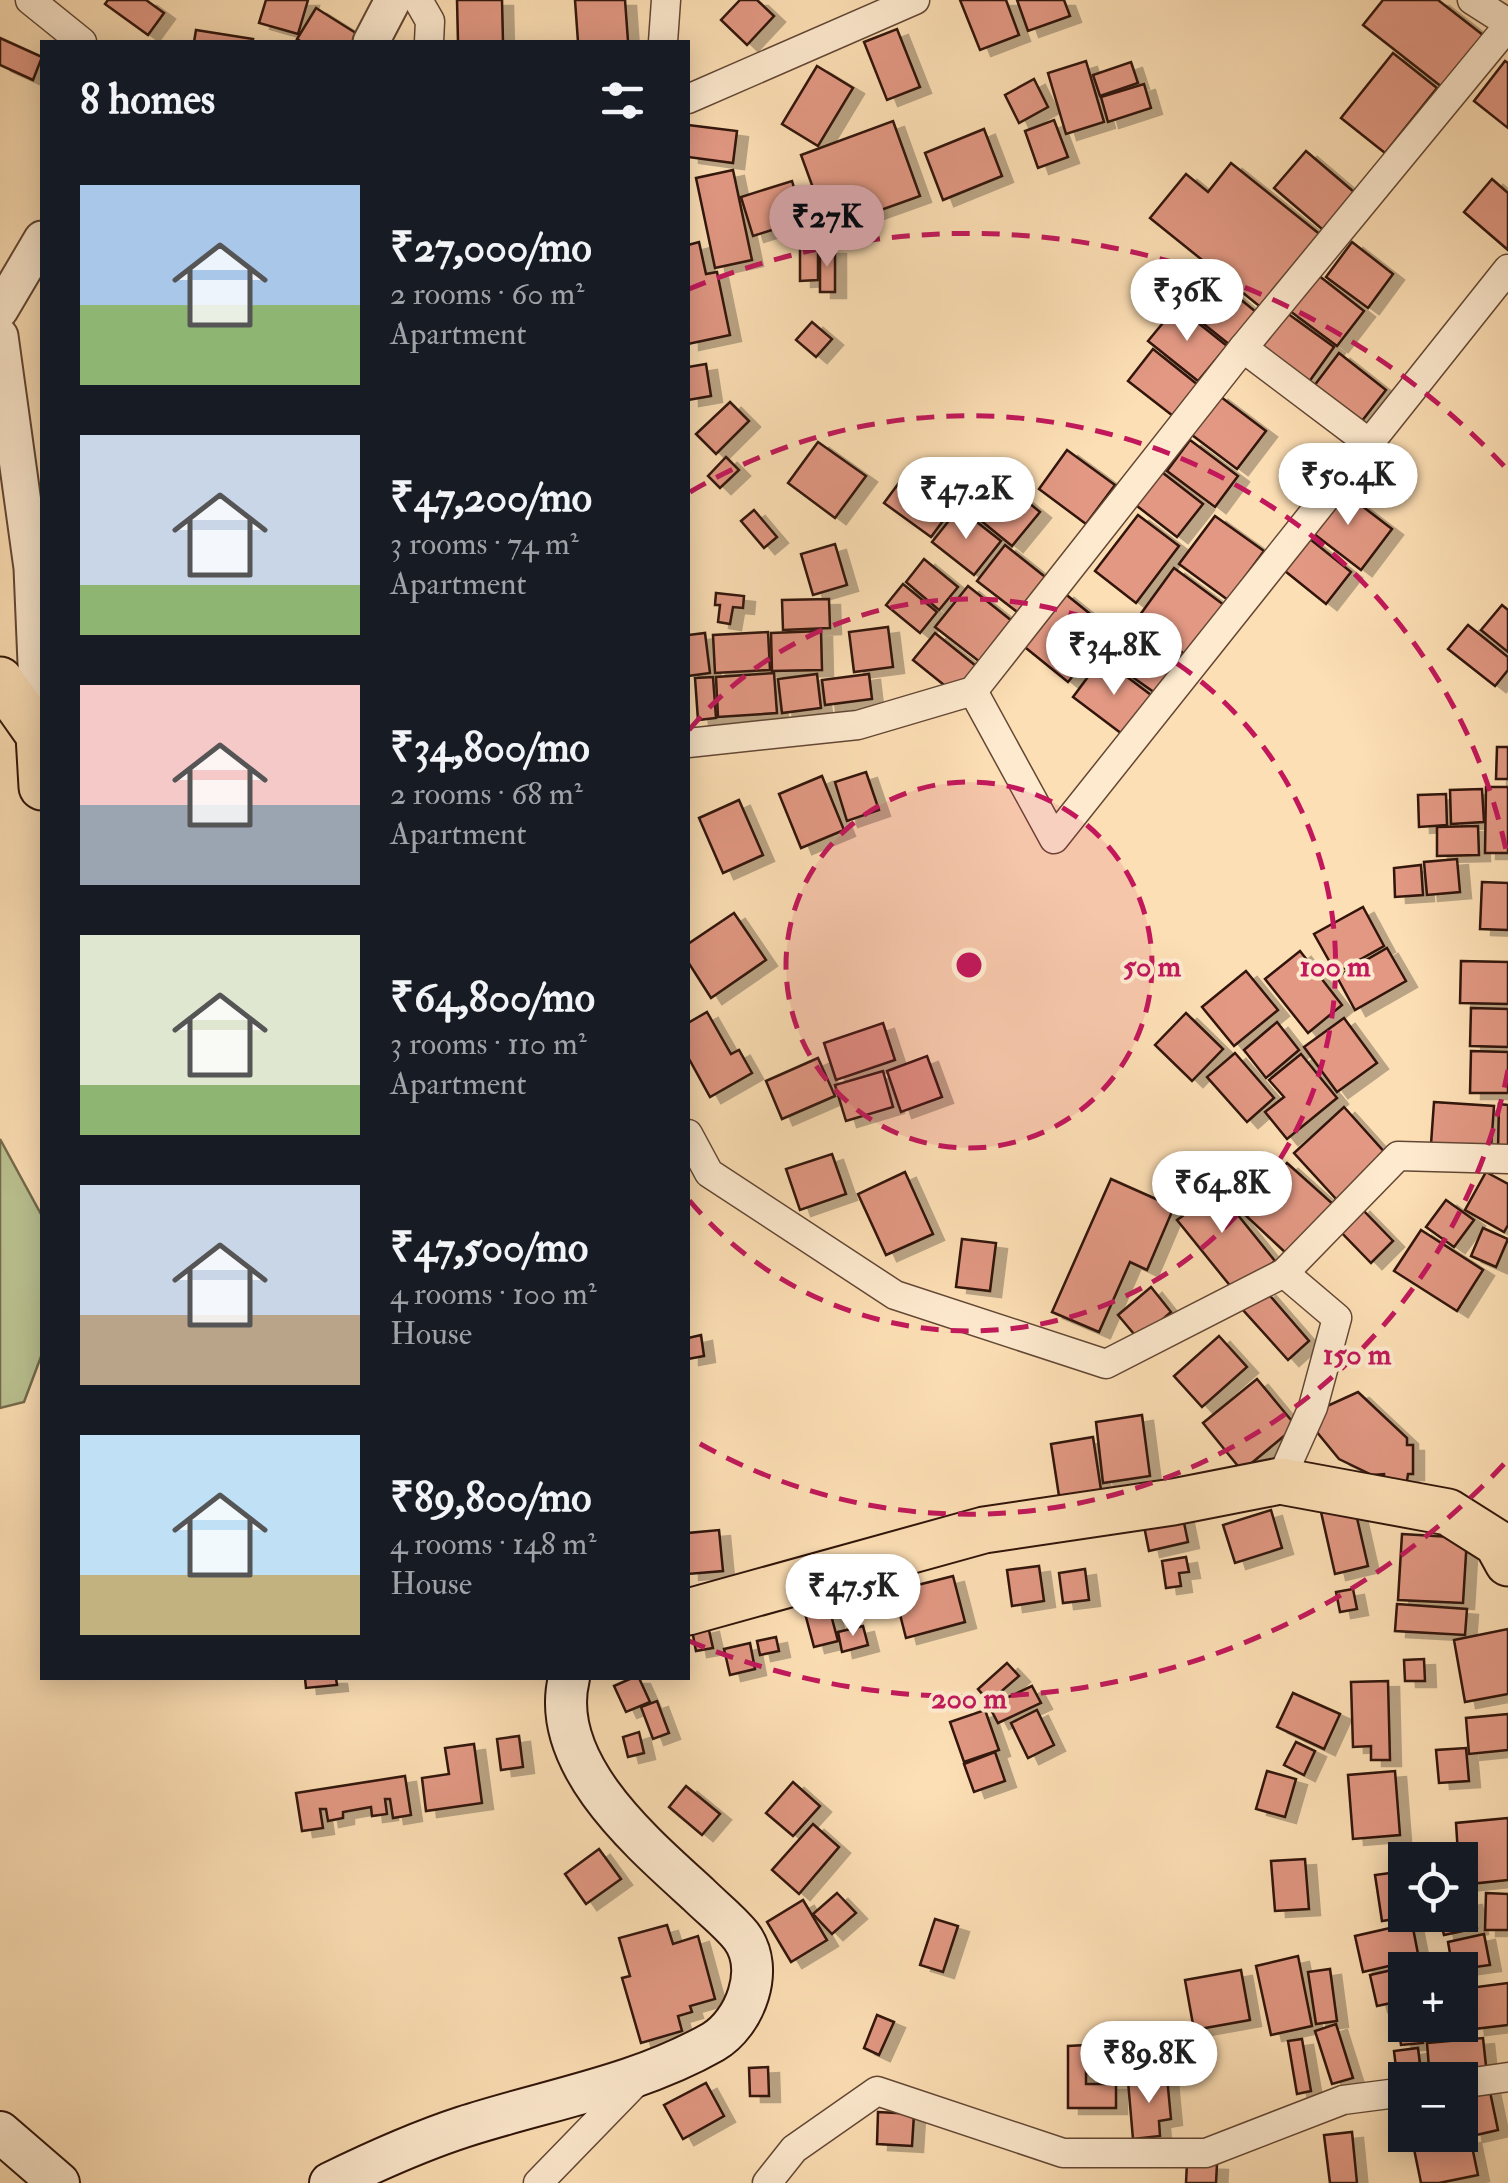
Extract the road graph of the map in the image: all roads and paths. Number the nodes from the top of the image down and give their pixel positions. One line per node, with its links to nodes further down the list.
1 (30, 0): 8 (street)
2 (393, 0): 9 (street)
3 (418, 0): 10 (street)
4 (666, 0): 11 (street)
5 (915, 0): 12 (street)
6 (1472, 0): 7 (street)
7 (1508, 24): 17 (street)
8 (80, 40)
9 (371, 40)
10 (429, 40)
11 (663, 40)
12 (690, 98)
13 (40, 243): 15 (street)
14 (1508, 269): 18 (street)
15 (0, 310)
16 (0, 336): 21 (street)
17 (1243, 348): 18 (street); 20 (street)
18 (1369, 443): 20 (street)
19 (0, 680): 21 (main road)
20 (972, 691): 22 (street)
21 (39, 735): 23 (main road)
22 (690, 743)
23 (40, 752)
24 (690, 1138): 26 (street)
25 (1508, 1159): 26 (street)
26 (1284, 1273): 27 (street)
27 (1280, 1481): 28 (main road); 29 (main road)
28 (1508, 1564)
29 (690, 1611)
30 (570, 1680): 31 (main road)
31 (643, 2074): 37 (main road); 38 (street)
32 (1508, 2077): 33 (street)
33 (1478, 2081)
34 (1388, 2094): 39 (street)
35 (0, 2132): 36 (main road)
36 (59, 2183)
37 (330, 2183)
38 (538, 2183)
39 (766, 2183)

